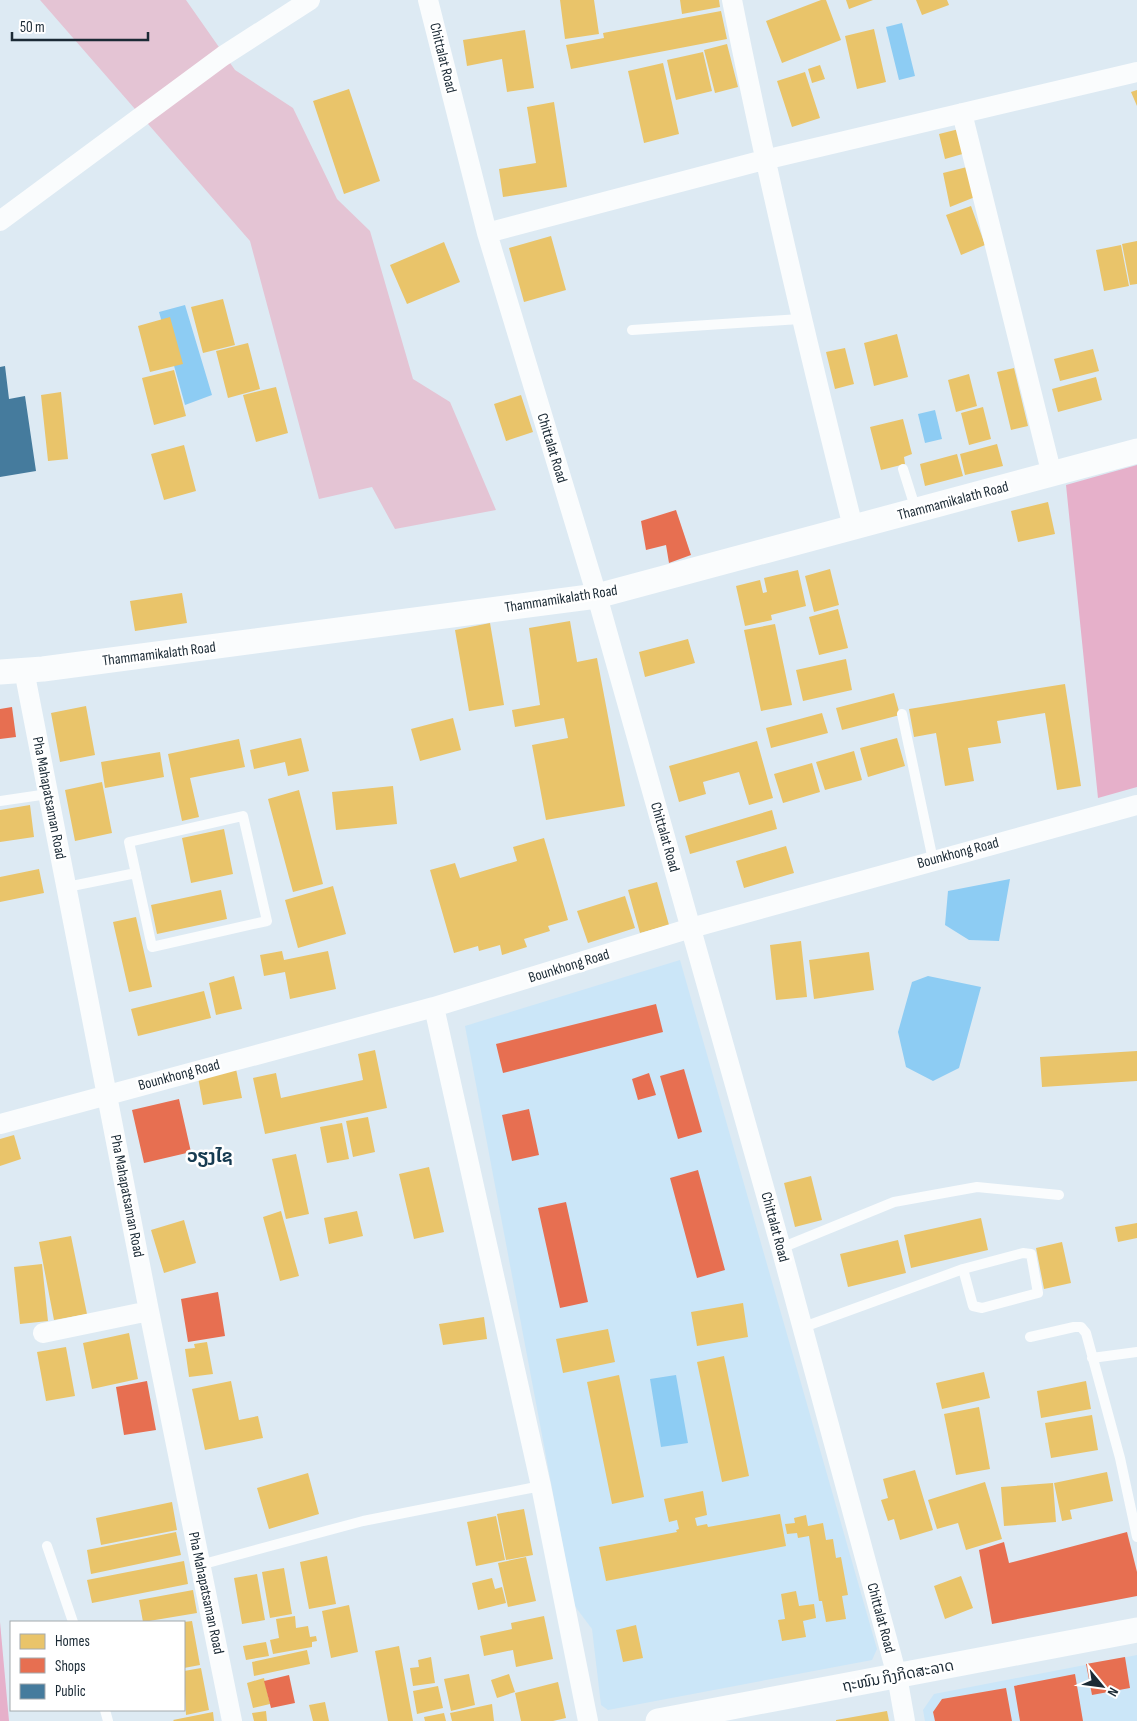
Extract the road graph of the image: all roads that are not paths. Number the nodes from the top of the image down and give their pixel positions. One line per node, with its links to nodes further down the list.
1 (310, 0): 7 (street)
2 (428, 0): 8 (street, Chittalat Road)
3 (732, 0): 6 (street)
4 (1137, 72): 5 (street)
5 (962, 113): 6 (street); 13 (street)
6 (764, 160): 8 (street); 9 (street)
7 (0, 221)
8 (487, 233): 16 (street, Chittalat Road)
9 (800, 319): 10 (lane); 15 (street)
10 (632, 330)
11 (1137, 451): 13 (street, Thammamikalath Road)
12 (903, 469): 14 (lane)
13 (1052, 475): 14 (street, Thammamikalath Road)
14 (916, 510): 15 (street, Thammamikalath Road)
15 (853, 527): 16 (street, Thammamikalath Road)
16 (597, 596): 17 (street, Thammamikalath Road); 25 (street, Chittalat Road)
17 (12, 671): 19 (street, Pha Mahapatsaman Road)
18 (902, 714): 22 (lane)
19 (48, 794): 20 (lane); 24 (street, Pha Mahapatsaman Road)
20 (0, 801)
21 (1137, 805): 22 (street, Bounkhong Road)
22 (933, 860): 25 (street, Bounkhong Road)
23 (136, 873): 23 (lane); 24 (lane)
24 (66, 887): 27 (street, Pha Mahapatsaman Road)
25 (691, 928): 26 (street, Bounkhong Road); 30 (street, Chittalat Road)
26 (434, 1007): 27 (street, Bounkhong Road); 38 (street)
27 (107, 1094): 28 (street, Bounkhong Road); 32 (street, Pha Mahapatsaman Road)
28 (0, 1124)
29 (1059, 1195): 30 (lane)
30 (781, 1248): 33 (street, Chittalat Road)
31 (963, 1269): 31 (lane); 33 (lane)
32 (149, 1311): 34 (street); 41 (street, Pha Mahapatsaman Road)
33 (801, 1328): 44 (street, Chittalat Road)
34 (43, 1333)
35 (1030, 1337): 37 (lane)
36 (1137, 1352): 37 (lane)
37 (1092, 1358): 39 (lane)
38 (541, 1486): 41 (lane); 46 (street)
39 (1137, 1537)
40 (47, 1546): 42 (lane)
41 (200, 1565): 45 (street, Pha Mahapatsaman Road)
42 (73, 1621)
43 (1137, 1630): 44 (street, ຖະໜົນ ກິງກິດສະລາດ)
44 (898, 1676): 47 (street, ຖະໜົນ ກິງກິດສະລາດ); 48 (street, Chittalat Road)
45 (232, 1721)
46 (588, 1721)
47 (658, 1721)
48 (906, 1721)

